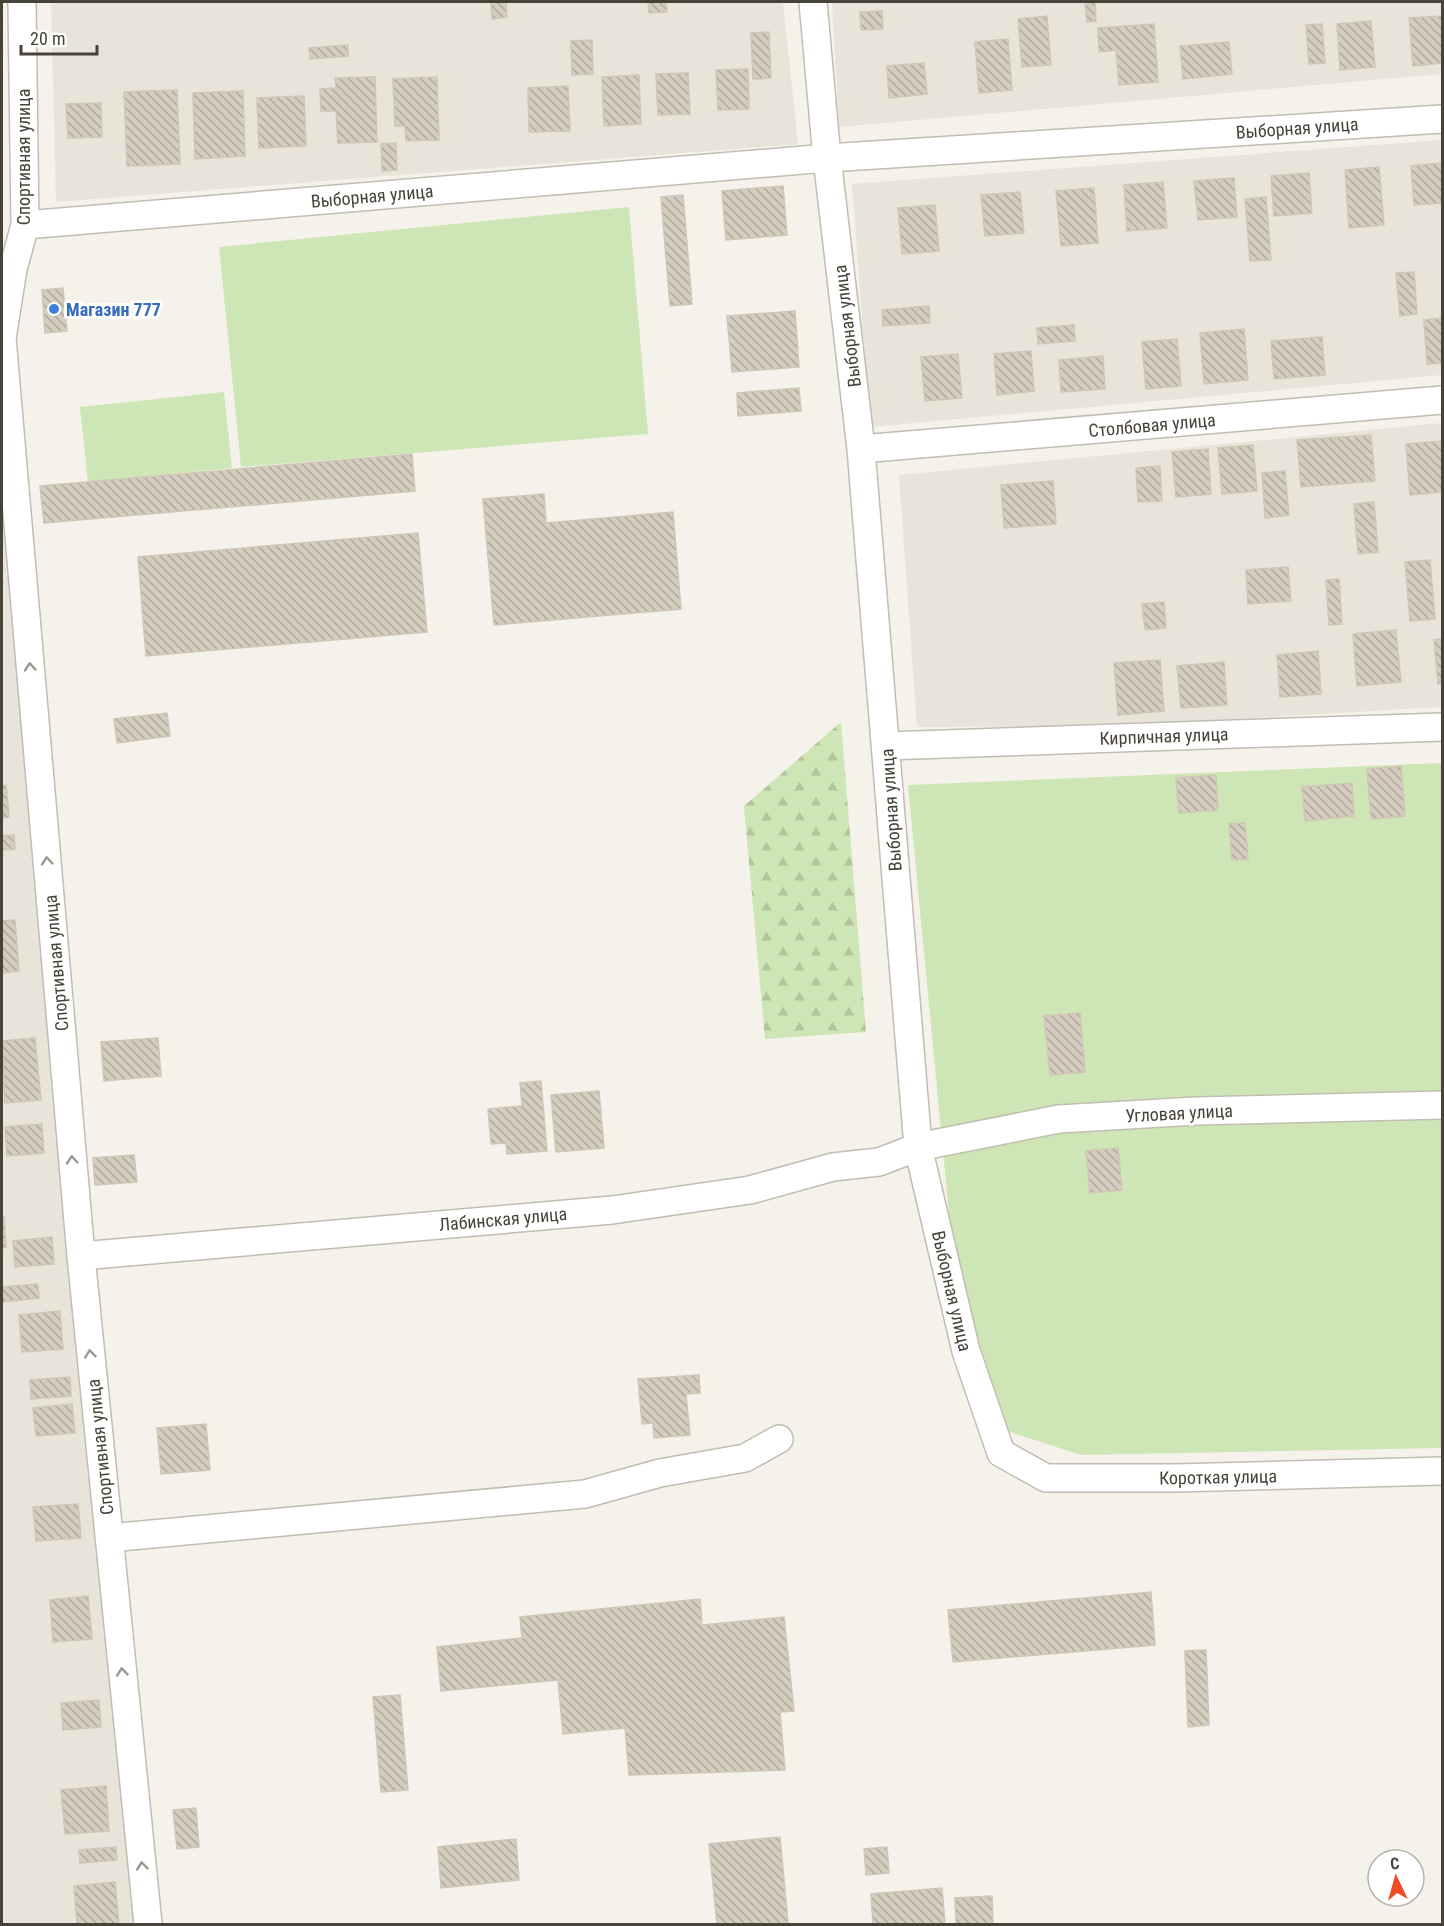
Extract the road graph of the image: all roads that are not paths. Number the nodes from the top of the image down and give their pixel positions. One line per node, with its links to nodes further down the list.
1 (22, 2): 5 (street, Спортивная улица)
2 (813, 2): 4 (street, Выборная улица)
3 (1443, 119): 4 (street, Выборная улица)
4 (827, 158): 5 (street, Выборная улица); 7 (street, Выборная улица)
5 (25, 225): 12 (street, Спортивная улица, one-way to 5)
6 (1443, 400): 7 (street, Столбовая улица)
7 (861, 449): 9 (street, Выборная улица)
8 (1443, 726): 9 (street, Кирпичная улица)
9 (886, 746): 11 (street, Выборная улица)
10 (1443, 1105): 11 (street, Угловая улица)
11 (918, 1147): 12 (street, Лабинская улица); 14 (street, Выборная улица)
12 (81, 1256): 16 (street, Спортивная улица, one-way to 12)
13 (779, 1439): 16 (street)
14 (1000, 1453): 15 (street, Короткая улица)
15 (1443, 1471)
16 (109, 1538): 17 (street, Спортивная улица, one-way to 16)
17 (148, 1924)

